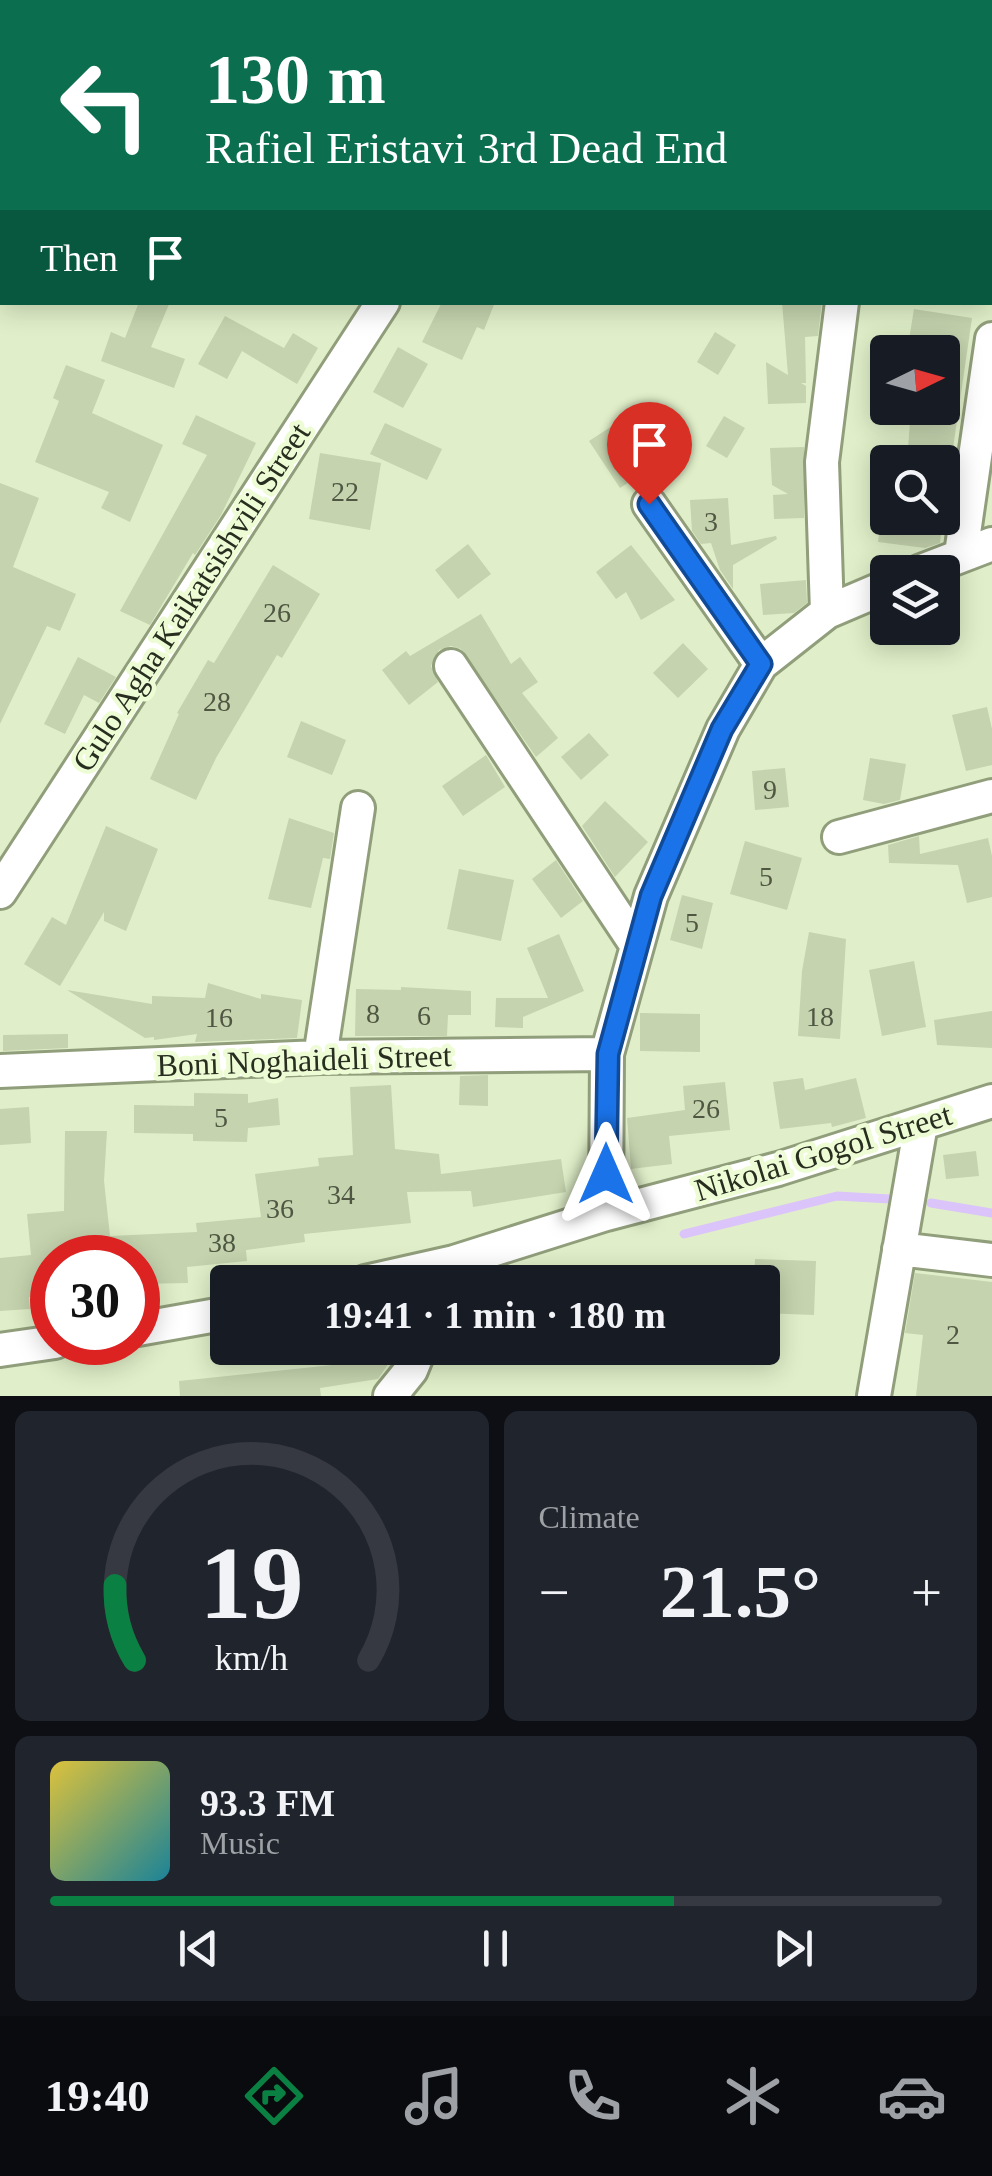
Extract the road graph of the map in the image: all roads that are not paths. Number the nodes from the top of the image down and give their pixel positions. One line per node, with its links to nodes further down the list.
1 (380, 305): 13 (street, Gulo Agha Kaikatsishvili Street)
2 (842, 305): 7 (street)
3 (992, 340): 5 (street)
4 (649, 504): 8 (street)
5 (976, 549)
6 (870, 594): 7 (street)
7 (827, 612): 8 (street)
8 (761, 664): 14 (street)
9 (451, 666): 14 (street)
10 (992, 796): 12 (street)
11 (358, 808): 16 (street)
12 (838, 837)
13 (0, 892)
14 (637, 946): 15 (street)
15 (608, 1054): 16 (street, Boni Noghaideli Street); 20 (street)
16 (320, 1057): 17 (street, Boni Noghaideli Street)
17 (0, 1072)
18 (992, 1101): 19 (street, Nikolai Gogol Street)
19 (921, 1124): 20 (street, Nikolai Gogol Street); 21 (street)
20 (606, 1214): 23 (street, Nikolai Gogol Street)
21 (899, 1249): 22 (street); 30 (street)
22 (992, 1260)
23 (469, 1265)
24 (210, 1315): 25 (street)
25 (160, 1325)
26 (30, 1346): 27 (street)
27 (0, 1350)
28 (413, 1365): 29 (street)
29 (390, 1396)
30 (874, 1396)

